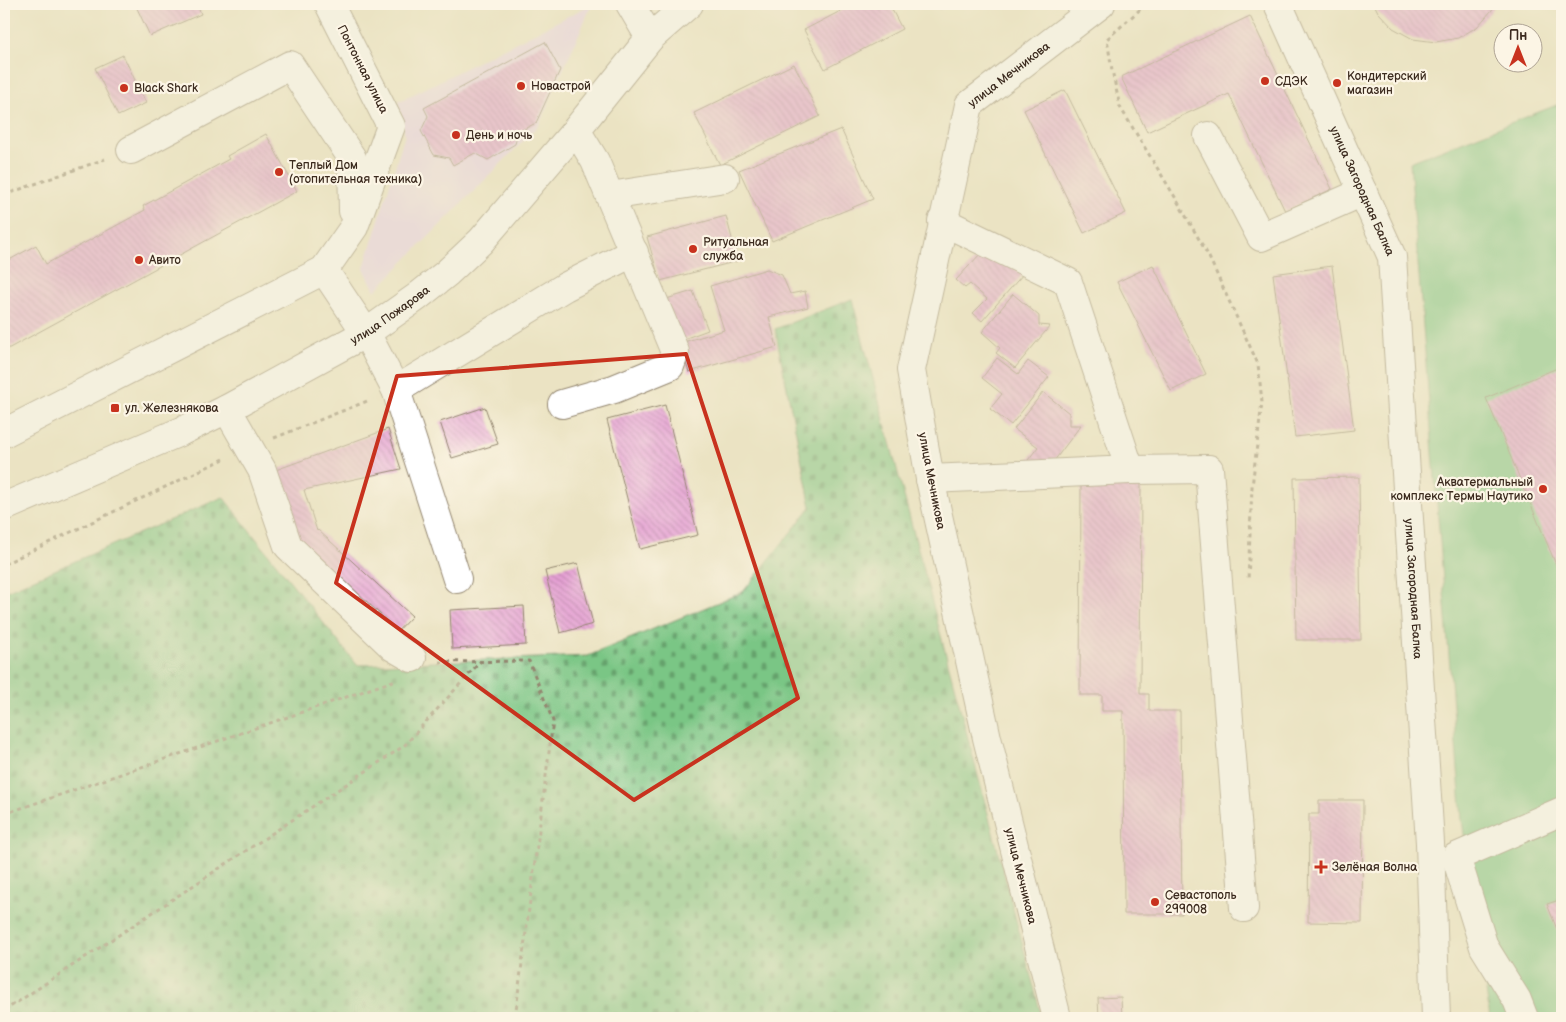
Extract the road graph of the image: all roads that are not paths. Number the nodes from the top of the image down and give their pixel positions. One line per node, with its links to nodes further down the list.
1 (329, 4): 14 (street, Понтонная улица)
2 (630, 4): 6 (street)
3 (689, 4): 6 (street, улица Пожарова)
4 (1102, 4): 13 (street, улица Мечникова)
5 (1278, 4): 11 (street, улица Загородная Балка)
6 (650, 38): 7 (street, улица Пожарова)
7 (576, 130): 12 (street); 17 (street, улица Пожарова)
8 (1208, 136): 11 (street)
9 (131, 150): 14 (street)
10 (725, 178): 12 (street)
11 (1363, 192): 30 (street, улица Загородная Балка)
12 (610, 196): 15 (street)
13 (942, 221): 22 (street); 23 (street, улица Мечникова)
14 (354, 227): 16 (street, Понтонная улица)
15 (634, 252): 18 (street); 19 (street)
16 (324, 270): 17 (street); 21 (street)
17 (366, 333): 18 (street); 20 (street, улица Пожарова)
18 (396, 390): 25 (street)
19 (562, 404)
20 (227, 409): 24 (street, улица Пожарова); 26 (street)
21 (4, 432)
22 (1130, 470): 23 (street); 28 (street)
23 (930, 479): 29 (street, улица Мечникова)
24 (4, 507)
25 (457, 579)
26 (414, 668)
27 (1562, 810): 31 (street)
28 (1244, 908)
29 (1057, 1018)
30 (1436, 1018)
31 (1524, 1018)

